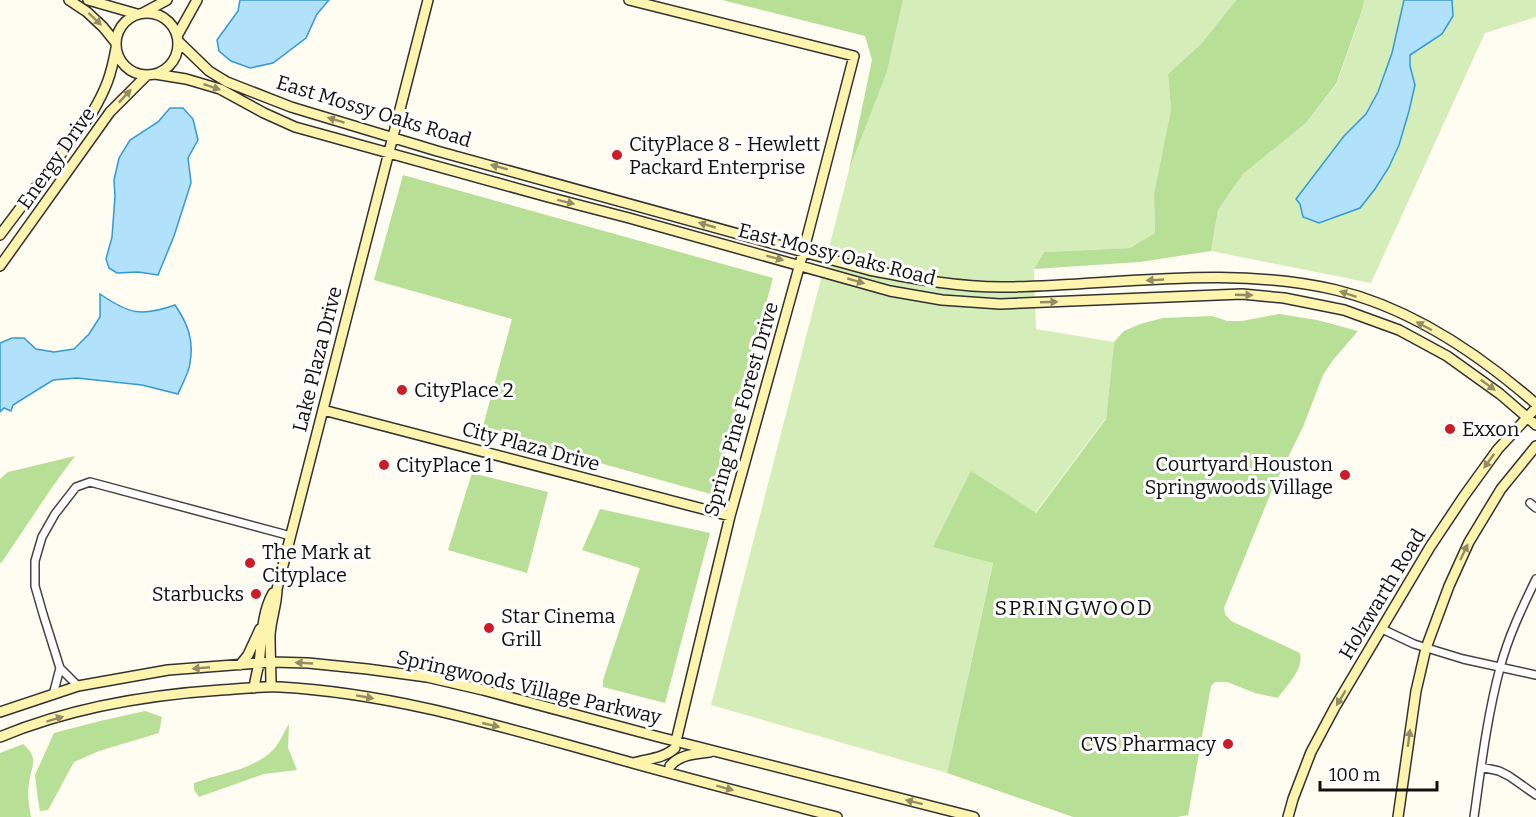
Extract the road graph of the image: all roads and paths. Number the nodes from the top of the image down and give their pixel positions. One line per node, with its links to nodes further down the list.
1 (69, 0): 9 (street, one-way to 9)
2 (88, 0): 7 (street)
3 (167, 0): 7 (street)
4 (196, 0): 8 (street)
5 (428, 0): 11 (street, Lake Plaza Drive)
6 (630, 0): 18 (street, Spring Pine Forest Drive)
7 (140, 14): 8 (street); 9 (street)
8 (178, 38): 10 (street); 11 (street, East Mossy Oaks Road, one-way to 8)
9 (116, 46): 10 (street); 17 (street, Energy Drive)
10 (151, 74): 12 (street, East Mossy Oaks Road, one-way to 12); 20 (street, Energy Drive, one-way to 10)
11 (392, 137): 12 (street, Lake Plaza Drive); 13 (street, East Mossy Oaks Road, one-way to 11)
12 (388, 153): 14 (street, East Mossy Oaks Road); 24 (street, Lake Plaza Drive)
13 (531, 176): 14 (street); 15 (street, East Mossy Oaks Road)
14 (527, 191): 16 (street, East Mossy Oaks Road, one-way to 16)
15 (662, 212): 16 (street); 18 (street, East Mossy Oaks Road, one-way to 15)
16 (659, 226): 19 (street, East Mossy Oaks Road, one-way to 19)
17 (0, 235)
18 (804, 253): 19 (street, Spring Pine Forest Drive); 21 (street, East Mossy Oaks Road)
19 (800, 265): 22 (street, East Mossy Oaks Road, one-way to 22); 28 (street, Spring Pine Forest Drive)
20 (0, 266)
21 (996, 286): 22 (street); 23 (street, East Mossy Oaks Road, one-way to 21)
22 (995, 303): 25 (street, East Mossy Oaks Road, one-way to 25)
23 (1536, 406): 25 (street, Holzwarth Road)
24 (322, 410): 28 (street, City Plaza Drive); 29 (street, Lake Plaza Drive)
25 (1527, 417): 26 (street, East Mossy Oaks Road); 33 (street, Holzwarth Road, one-way to 33)
26 (1536, 425)
27 (1536, 446): 34 (street, one-way to 27)
28 (730, 516): 47 (street, Spring Pine Forest Drive)
29 (291, 536): 31 (street, Lake Plaza Drive); 39 (street)
30 (1536, 579): 38 (street)
31 (276, 589): 32 (street, Lake Plaza Drive); 35 (street, Lake Plaza Drive)
32 (265, 618): 36 (street, Lake Plaza Drive); 37 (street)
33 (1382, 628): 34 (street); 55 (street, Holzwarth Road, one-way to 55)
34 (1426, 648): 38 (street); 56 (street, one-way to 34)
35 (271, 662): 36 (street, Springwoods Village Parkway); 42 (street, Lake Plaza Drive); 47 (street, Springwoods Village Parkway, one-way to 35)
36 (259, 663): 37 (street, Springwoods Village Parkway); 43 (street, Lake Plaza Drive)
37 (240, 664): 41 (street, Springwoods Village Parkway, one-way to 41)
38 (1500, 666): 40 (street); 50 (street)
39 (60, 668): 41 (street); 44 (street)
40 (1536, 675)
41 (78, 686): 44 (street, Springwoods Village Parkway)
42 (271, 687): 43 (street); 49 (street, one-way to 49)
43 (254, 688): 46 (street, one-way to 43)
44 (53, 694): 45 (street, Springwoods Village Parkway)
45 (0, 712)
46 (0, 737)
47 (675, 745): 48 (street, Springwoods Village Parkway); 49 (street); 51 (street, Spring Pine Forest Drive)
48 (715, 751): 51 (street); 54 (street, Springwoods Village Parkway, one-way to 48)
49 (632, 763): 51 (street)
50 (1481, 767): 52 (street); 57 (street)
51 (669, 769): 53 (street, one-way to 53)
52 (1536, 795)
53 (837, 817)
54 (974, 817)
55 (1288, 817)
56 (1398, 817)
57 (1474, 817)

